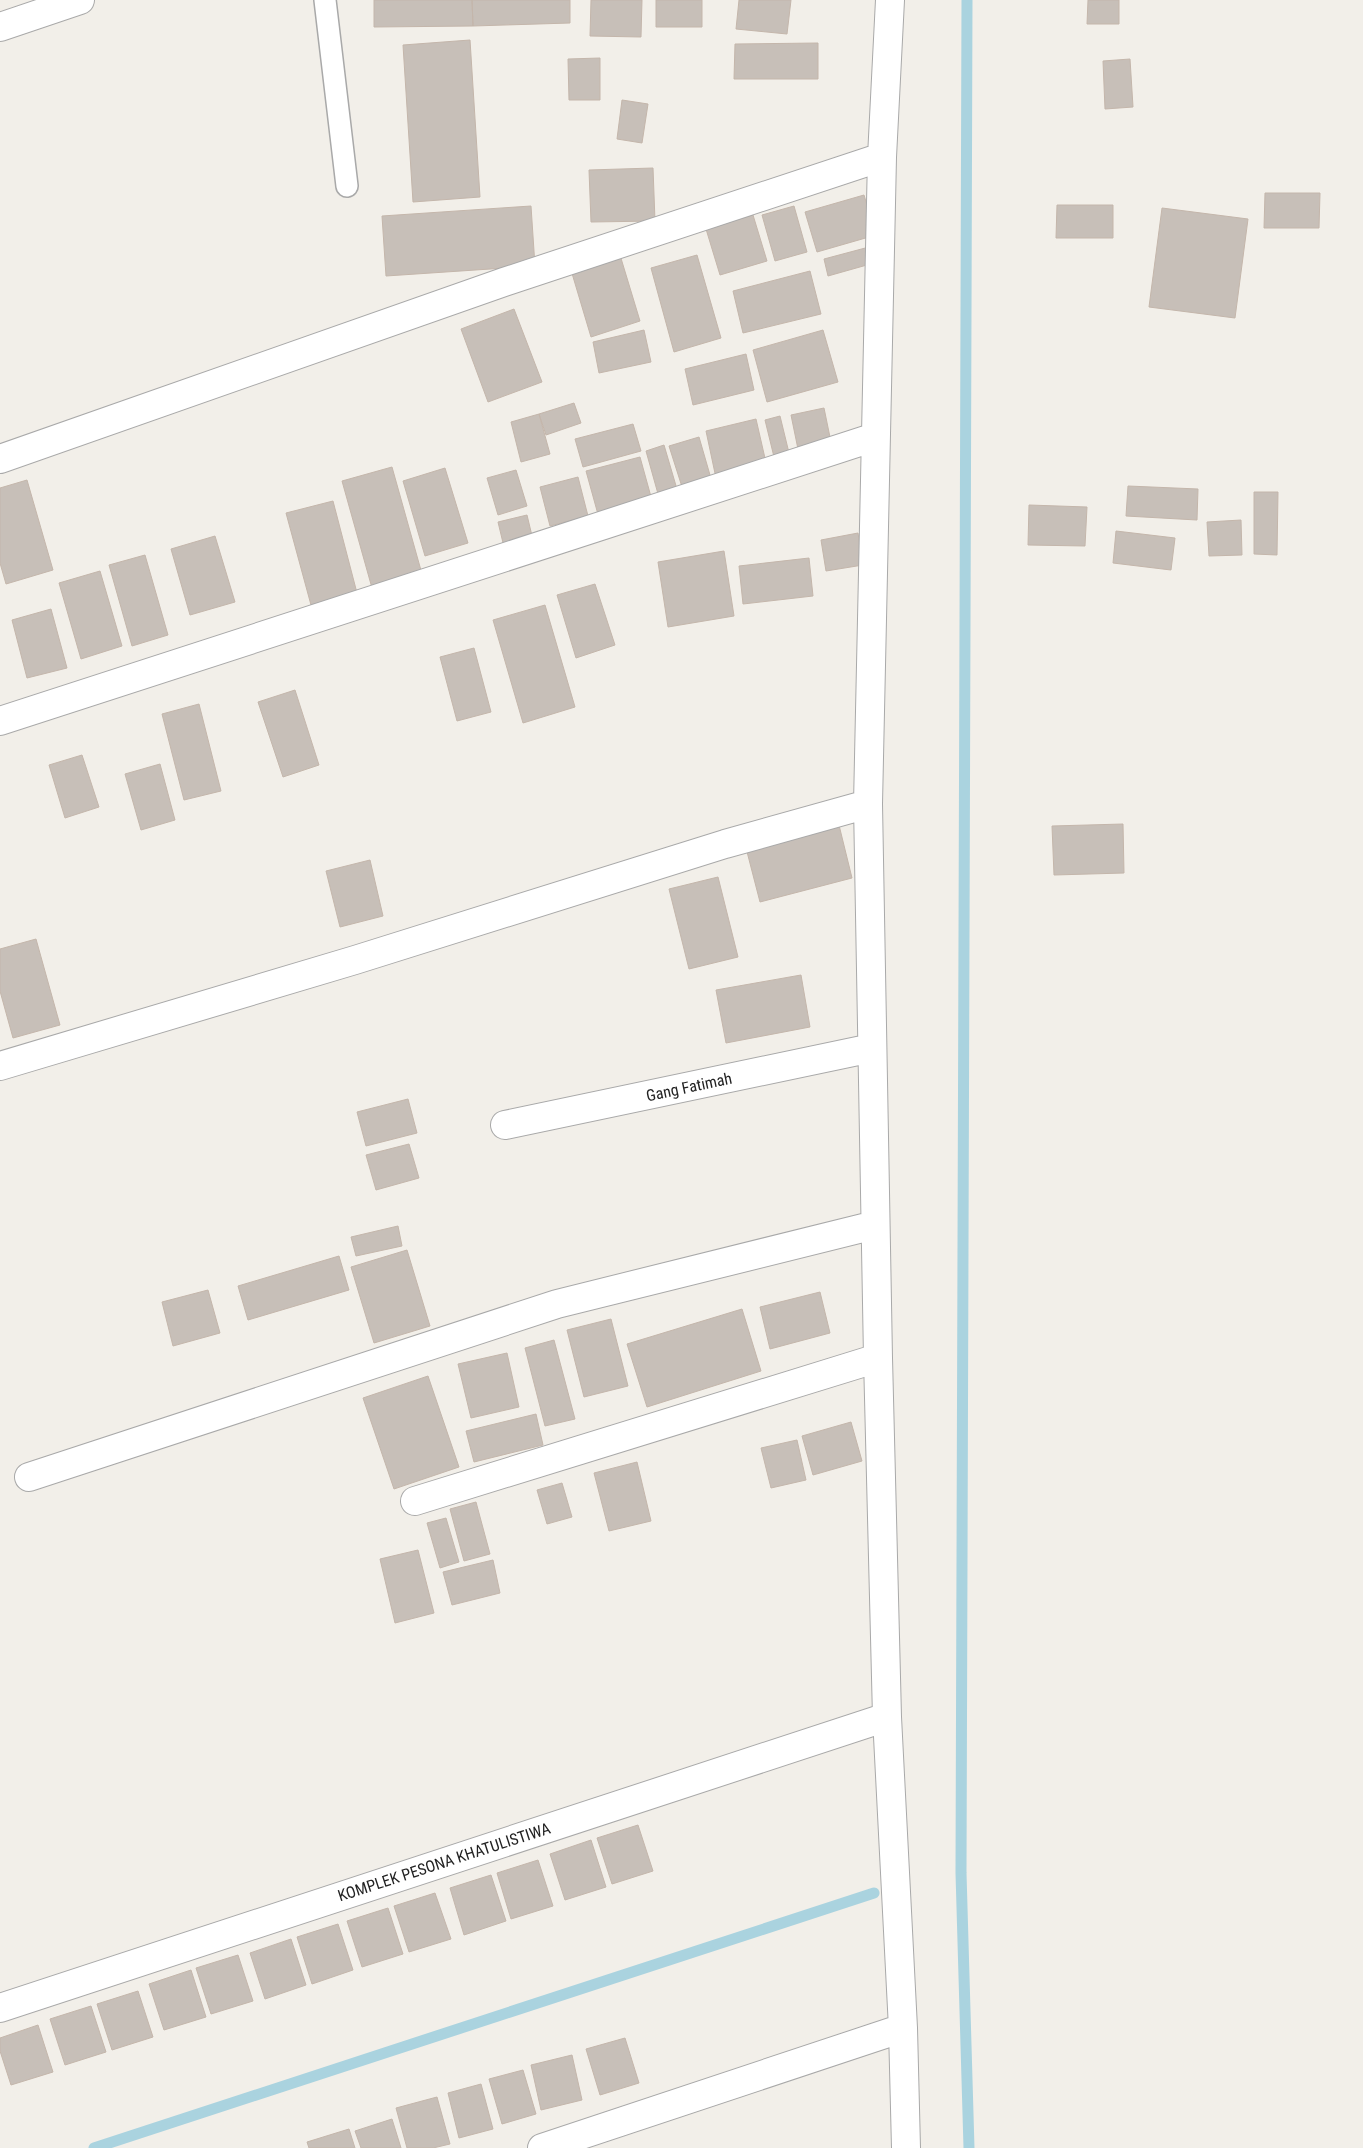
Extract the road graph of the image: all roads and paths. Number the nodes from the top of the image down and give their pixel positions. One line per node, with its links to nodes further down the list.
1 (80, 0): 4 (street)
2 (325, 0): 6 (lane)
3 (890, 0): 5 (street)
4 (0, 28)
5 (882, 156): 7 (street); 8 (street)
6 (347, 186)
7 (876, 437): 9 (street); 10 (street)
8 (0, 459)
9 (0, 721)
10 (868, 804): 11 (street); 12 (street)
11 (872, 1048): 13 (street, Gang Fatimah); 14 (street)
12 (0, 1066)
13 (505, 1125)
14 (875, 1224): 15 (street); 16 (street)
15 (878, 1358): 17 (street); 18 (street)
16 (29, 1476)
17 (414, 1501)
18 (887, 1717): 19 (street, KOMPLEK PESONA KHATULISTIWA); 20 (street)
19 (0, 2008)
20 (902, 2028): 21 (street); 22 (street)
21 (542, 2148)
22 (906, 2148)

